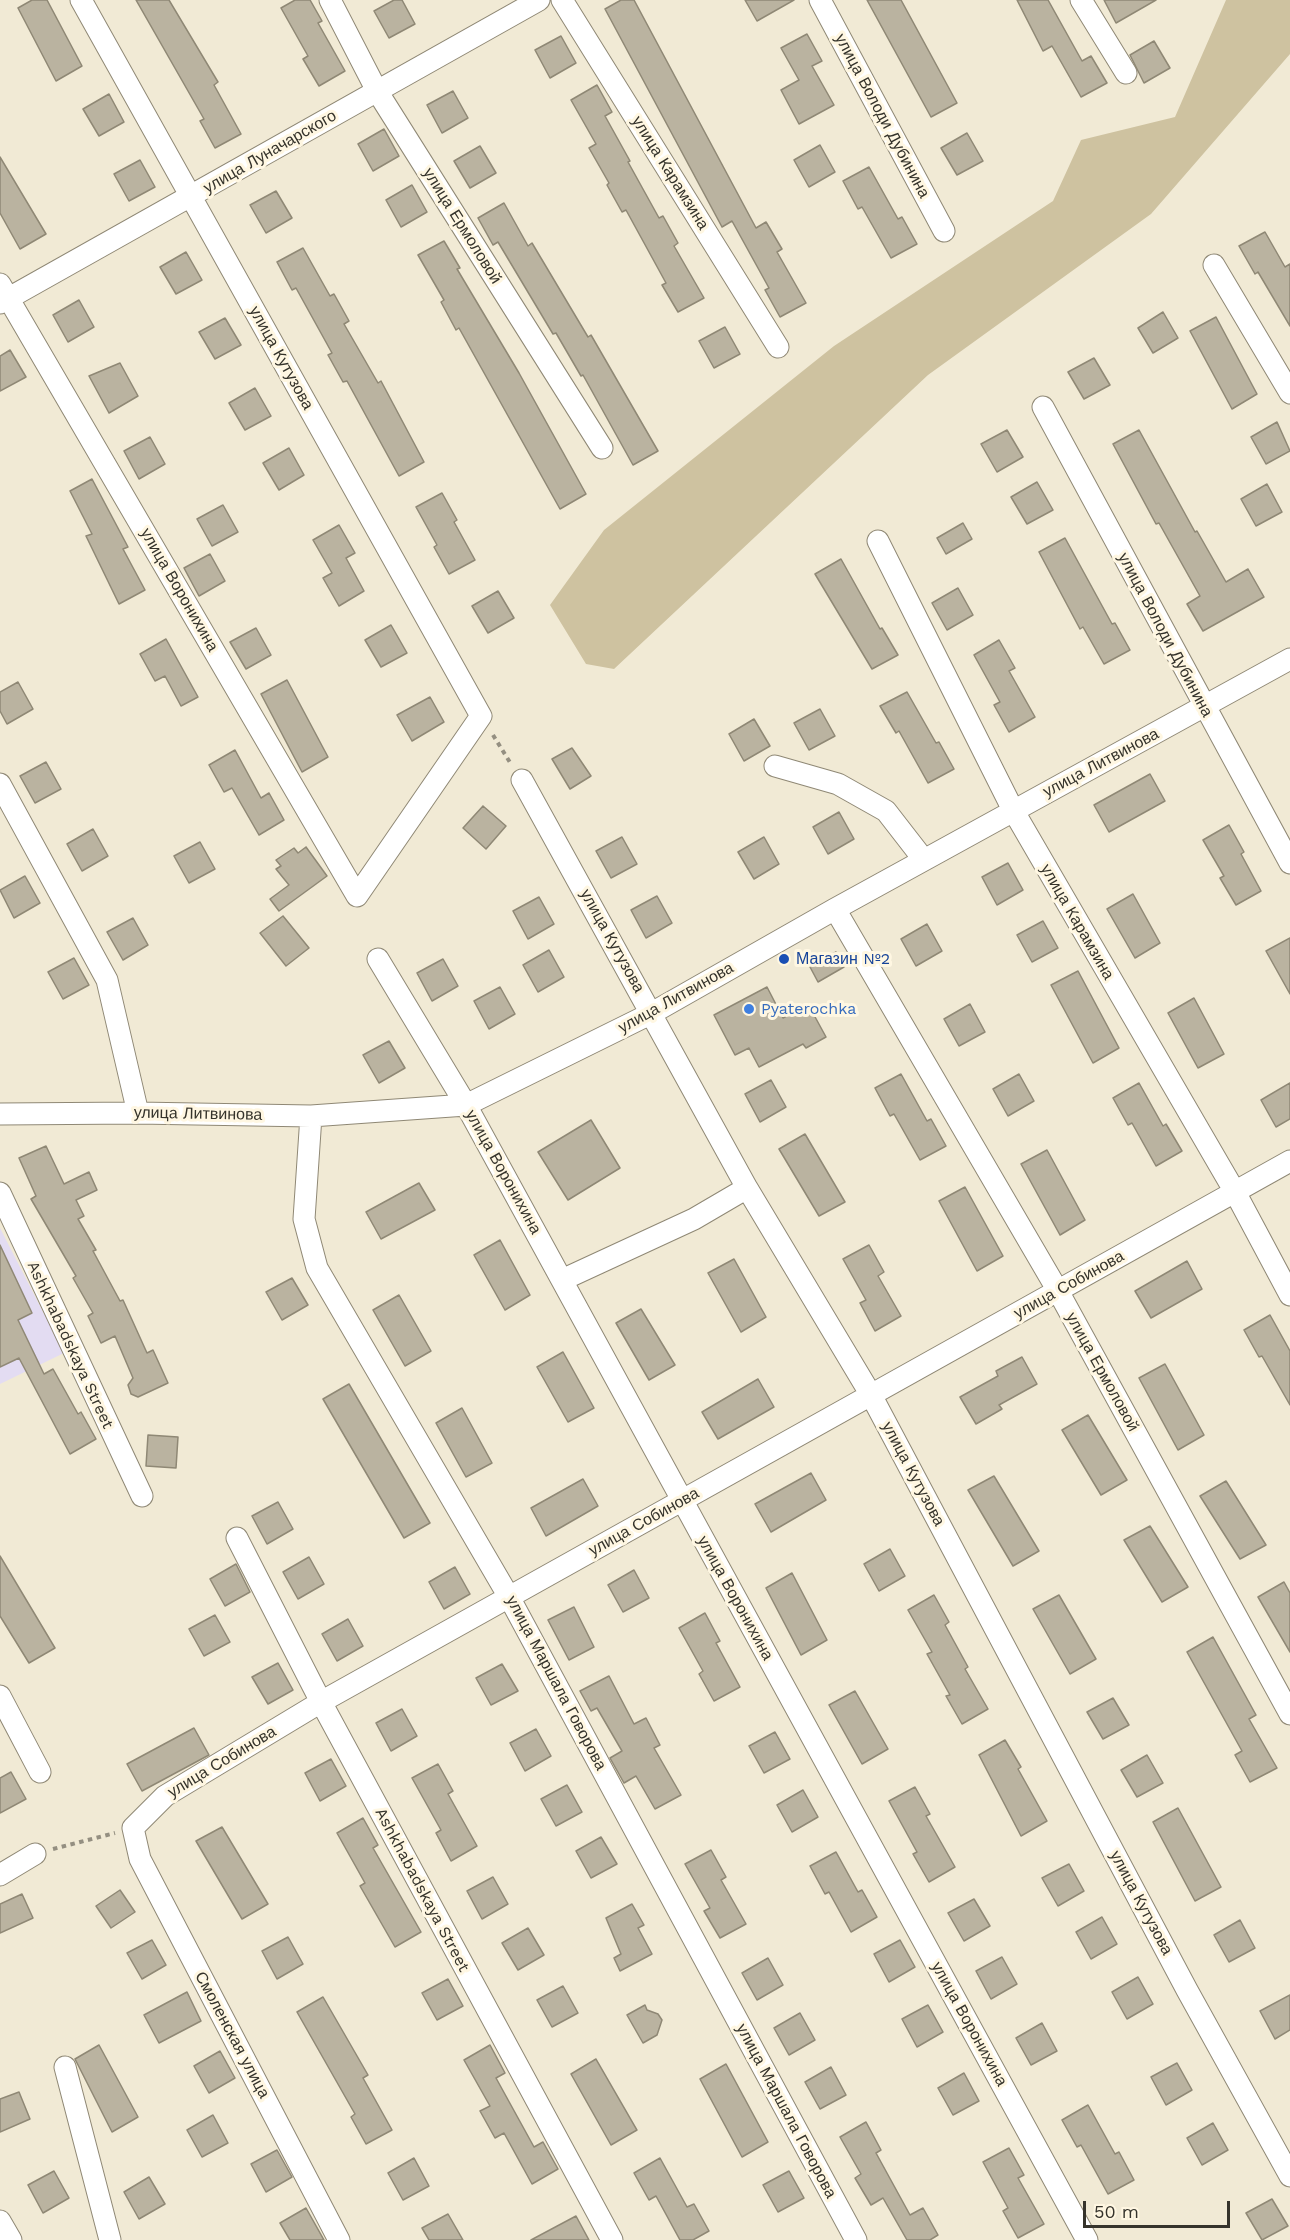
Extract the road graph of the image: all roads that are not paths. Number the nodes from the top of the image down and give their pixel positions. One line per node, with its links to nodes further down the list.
1 (81, 0): 9 (street, улица Кутузова)
2 (330, 0): 8 (street, улица Ермоловой)
3 (539, 0): 8 (street, улица Луначарского)
4 (561, 0): 13 (street, улица Карамзина)
5 (820, 0): 10 (street, улица Володи Дубинина)
6 (1081, 0): 7 (street)
7 (1126, 73)
8 (377, 91): 9 (street, улица Луначарского); 16 (street, улица Ермоловой)
9 (191, 198): 12 (street, улица Луначарского); 26 (street, улица Кутузова)
10 (944, 231)
11 (1214, 265): 14 (street)
12 (3, 295): 26 (street, улица Воронихина)
13 (778, 347)
14 (1290, 393)
15 (1043, 407): 19 (street, улица Володи Дубинина)
16 (602, 448)
17 (878, 541): 23 (street, улица Карамзина)
18 (1290, 659): 19 (street, улица Литвинова)
19 (1204, 707): 23 (street, улица Литвинова); 25 (street, улица Володи Дубинина)
20 (775, 766): 24 (street)
21 (522, 780): 29 (street, улица Кутузова)
22 (0, 784): 31 (street)
23 (1012, 810): 24 (street, улица Литвинова); 36 (street, улица Карамзина)
24 (924, 860): 27 (street, улица Литвинова)
25 (1290, 863)
26 (357, 896)
27 (835, 909): 29 (street, улица Литвинова); 39 (street, улица Ермоловой)
28 (378, 959): 30 (street, улица Воронихина)
29 (652, 1013): 30 (street, улица Литвинова); 35 (street, улица Кутузова)
30 (466, 1105): 33 (street, улица Литвинова); 38 (street, улица Воронихина)
31 (138, 1113): 32 (street, улица Литвинова); 33 (street, улица Литвинова)
32 (0, 1114)
33 (311, 1116): 45 (street, улица Маршала Говорова)
34 (1290, 1161): 36 (street, улица Собинова)
35 (747, 1188): 38 (street); 41 (street, улица Кутузова)
36 (1234, 1192): 39 (street, улица Собинова); 40 (street, улица Карамзина)
37 (0, 1193): 42 (street, Ashkhabadskaya Street)
38 (562, 1280): 43 (street, улица Воронихина)
39 (1058, 1291): 41 (street, улица Собинова); 48 (street, улица Ермоловой)
40 (1290, 1295)
41 (872, 1395): 43 (street, улица Собинова); 54 (street, улица Кутузова)
42 (142, 1496)
43 (682, 1501): 45 (street, улица Собинова); 61 (street, улица Воронихина)
44 (237, 1538): 47 (street, Ashkhabadskaya Street)
45 (509, 1597): 47 (street, улица Собинова); 60 (street, улица Маршала Говорова)
46 (0, 1696): 49 (street)
47 (321, 1702): 50 (street, улица Собинова); 59 (street, Ashkhabadskaya Street)
48 (1290, 1714)
49 (40, 1772)
50 (133, 1828): 58 (street, Смоленская улица)
51 (35, 1854): 52 (street)
52 (0, 1875)
53 (64, 2067): 57 (street)
54 (1290, 2176)
55 (0, 2221): 56 (street)
56 (11, 2240)
57 (110, 2240)
58 (339, 2240)
59 (612, 2240)
60 (856, 2240)
61 (1087, 2240)

